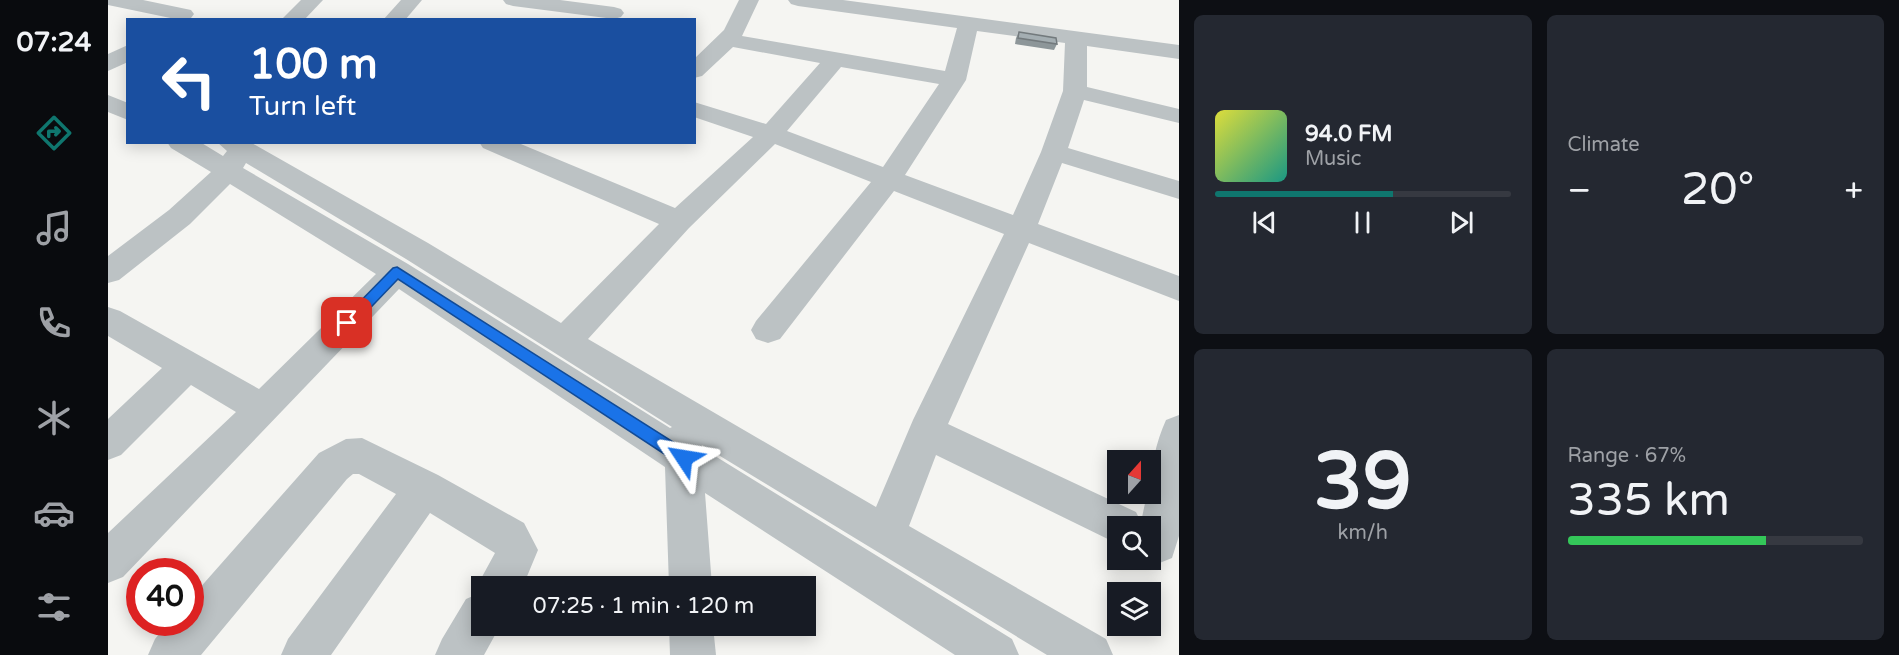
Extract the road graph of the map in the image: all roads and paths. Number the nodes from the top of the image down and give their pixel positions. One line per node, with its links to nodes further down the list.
1 (112, 0): 9 (street)
2 (313, 0): 10 (street)
3 (412, 0): 11 (street)
4 (514, 0): 8 (street); 12 (street)
5 (749, 0): 15 (street)
6 (798, 0): 7 (street)
7 (862, 4): 13 (street)
8 (615, 11)
9 (186, 13)
10 (293, 18)
11 (395, 18)
12 (502, 18)
13 (969, 22): 14 (street); 20 (street)
14 (1076, 37): 16 (street); 22 (street)
15 (730, 40): 18 (street); 19 (street)
16 (1179, 52)
17 (126, 55): 21 (street)
18 (837, 58): 20 (street); 26 (street)
19 (696, 69)
20 (954, 80): 31 (street)
21 (110, 81): 23 (street)
22 (1075, 91): 25 (street); 30 (street)
23 (126, 109)
24 (696, 110): 26 (street)
25 (1179, 116)
26 (771, 134): 31 (street); 33 (street)
27 (193, 144): 29 (street)
28 (497, 144): 33 (street)
29 (237, 151): 35 (street); 36 (street); 40 (street)
30 (1054, 152): 32 (street); 34 (street)
31 (888, 180): 34 (street); 38 (street)
32 (1179, 190)
33 (679, 221): 40 (street)
34 (1021, 229): 37 (street); 44 (street)
35 (108, 272)
36 (397, 272): 42 (street); 47 (street)
37 (1179, 289)
38 (768, 330)
39 (115, 333): 41 (street)
40 (565, 341): 43 (street)
41 (188, 366): 42 (street); 46 (street)
42 (263, 409): 52 (street)
43 (682, 414): 47 (street); 51 (street)
44 (926, 432): 50 (street); 51 (street)
45 (1179, 432): 49 (street)
46 (108, 443)
47 (684, 458): 54 (street); 61 (street)
48 (424, 488): 53 (street); 57 (street); 58 (street)
49 (1158, 516)
50 (1107, 519)
51 (885, 535): 62 (street)
52 (108, 562)
53 (505, 576)
54 (690, 576)
55 (471, 633): 59 (street)
56 (692, 636): 60 (street)
57 (171, 655)
58 (304, 655)
59 (458, 655)
60 (693, 655)
61 (996, 655)
62 (1090, 655)

